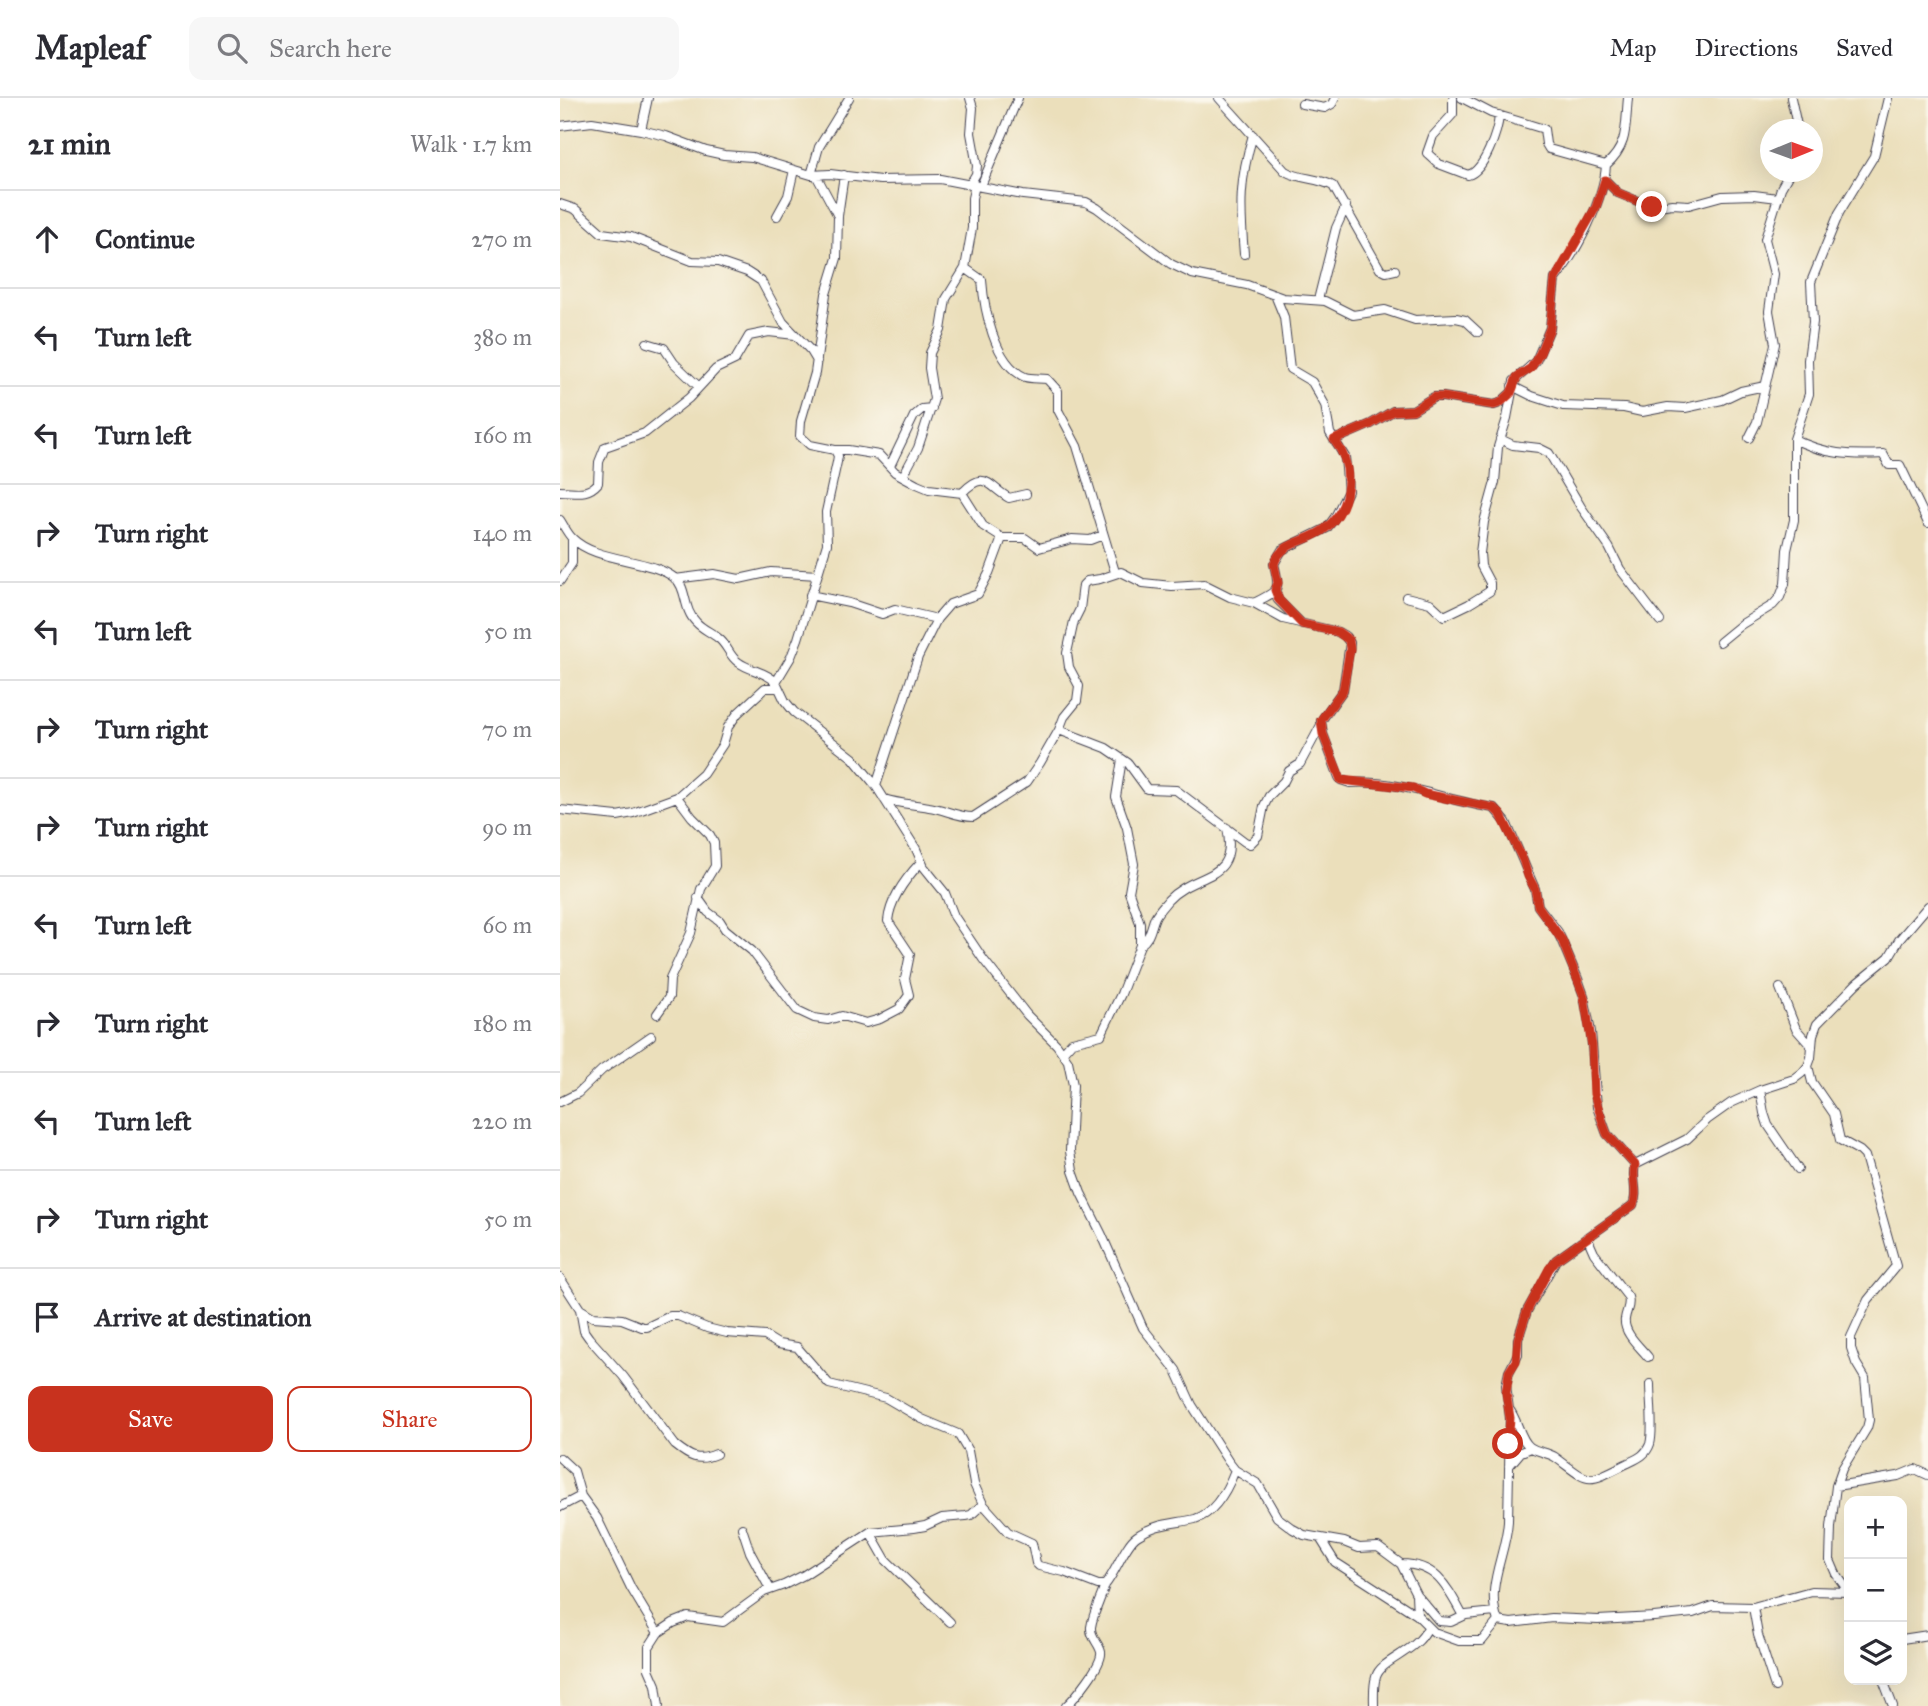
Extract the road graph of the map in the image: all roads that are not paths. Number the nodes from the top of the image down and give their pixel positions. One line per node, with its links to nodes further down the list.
1 (648, 98): 16 (street)
2 (849, 98): 20 (street)
3 (970, 98): 24 (street)
4 (1018, 98): 24 (street)
5 (1219, 98): 17 (street)
6 (1335, 98): 12 (street)
7 (1453, 98): 13 (street)
8 (1462, 98): 13 (street)
9 (1628, 98): 18 (street)
10 (1791, 98): 14 (street)
11 (1888, 98): 45 (street)
12 (1303, 104)
13 (1499, 115): 18 (street)
14 (1796, 119)
15 (560, 126): 16 (street)
16 (642, 130): 19 (street)
17 (1253, 135): 27 (street); 30 (street)
18 (1606, 165): 22 (street)
19 (794, 170): 20 (street); 28 (street)
20 (814, 175): 21 (street); 29 (street)
21 (844, 175): 24 (street); 29 (street)
22 (1605, 180): 25 (street); 41 (street)
23 (1785, 182): 25 (street)
24 (975, 185): 31 (street); 33 (street)
25 (1778, 198): 39 (street)
26 (560, 204): 36 (street)
27 (1346, 205): 32 (street); 34 (street)
28 (777, 216)
29 (838, 216): 38 (street)
30 (1244, 254)
31 (965, 268): 42 (street); 55 (street)
32 (1395, 270)
33 (1275, 295): 34 (street); 46 (street)
34 (1318, 300): 35 (street)
35 (1478, 332)
36 (794, 335): 38 (street); 40 (street)
37 (647, 343): 40 (street)
38 (817, 361): 47 (street)
39 (1765, 386): 41 (street); 43 (street)
40 (699, 387): 50 (street)
41 (1512, 389): 44 (street); 46 (street)
42 (932, 408): 48 (street); 49 (street)
43 (1749, 438)
44 (1500, 439): 64 (street); 67 (street)
45 (1794, 439): 54 (street); 69 (street)
46 (1334, 440): 62 (street)
47 (835, 450): 48 (street); 59 (street)
48 (890, 466): 49 (street)
49 (904, 476): 51 (street)
50 (560, 491)
51 (962, 493): 52 (street); 57 (street)
52 (1026, 494)
53 (560, 520): 56 (street)
54 (1928, 523)
55 (1103, 535): 57 (street); 58 (street)
56 (572, 538): 60 (street); 61 (street)
57 (1002, 538): 66 (street)
58 (1115, 572): 65 (street); 72 (street)
59 (817, 575): 60 (street); 63 (street)
60 (676, 579): 70 (street)
61 (560, 581)
62 (1275, 590): 65 (street); 68 (street)
63 (810, 595): 66 (street); 70 (street)
64 (1406, 597)
65 (1254, 603): 68 (street)
66 (937, 619): 74 (street)
67 (1660, 621)
68 (1302, 624): 71 (street)
69 (1720, 642)
70 (777, 685): 74 (street); 75 (street)
71 (1321, 725): 78 (street); 91 (street)
72 (1059, 730): 73 (street); 76 (street)
73 (1122, 759): 78 (street); 82 (street)
74 (876, 786): 76 (street)
75 (677, 797): 77 (street); 80 (street)
76 (884, 799): 79 (street)
77 (560, 810)
78 (1227, 828): 82 (street)
79 (922, 862): 80 (street); 87 (street)
80 (698, 898): 84 (street)
81 (1928, 906): 86 (street)
82 (1140, 946): 87 (street)
83 (1780, 988): 86 (street)
84 (657, 1014)
85 (651, 1036): 90 (street)
86 (1812, 1047): 88 (street)
87 (1063, 1052): 104 (street)
88 (1808, 1066): 89 (street); 106 (street)
89 (1760, 1090): 91 (street); 92 (street)
90 (560, 1101)
91 (1635, 1165): 93 (street)
92 (1798, 1169)
93 (1587, 1237): 97 (street); 99 (street)
94 (560, 1278): 95 (street)
95 (563, 1290): 96 (street)
96 (580, 1309): 101 (street); 108 (street)
97 (1648, 1357)
98 (1650, 1384): 100 (street)
99 (1509, 1409): 100 (street); 103 (street)
100 (1531, 1448): 103 (street)
101 (716, 1454)
102 (560, 1458): 107 (street)
103 (1508, 1468): 120 (street)
104 (1235, 1470): 112 (street); 115 (street)
105 (1928, 1475): 106 (street)
106 (1836, 1486): 114 (street)
107 (581, 1496): 109 (street); 126 (street)
108 (983, 1504): 111 (street); 115 (street)
109 (560, 1507)
110 (742, 1528): 116 (street)
111 (870, 1532): 116 (street); 124 (street)
112 (1320, 1538): 113 (street); 121 (street)
113 (1401, 1564): 118 (street); 122 (street)
114 (1844, 1585)
115 (1105, 1586): 132 (street)
116 (771, 1589): 126 (street)
117 (1844, 1592): 119 (street)
118 (1416, 1594): 121 (street); 122 (street)
119 (1753, 1607): 123 (street); 130 (street)
120 (1494, 1612): 122 (street); 123 (street)
121 (1418, 1615): 125 (street)
122 (1462, 1616)
123 (1498, 1621): 125 (street)
124 (950, 1622)
125 (1427, 1627): 133 (street)
126 (658, 1633): 131 (street)
127 (1928, 1635): 128 (street)
128 (1907, 1638)
129 (1885, 1685): 134 (street)
130 (1775, 1687)
131 (659, 1706)
132 (1066, 1706)
133 (1374, 1706)
134 (1893, 1706)

